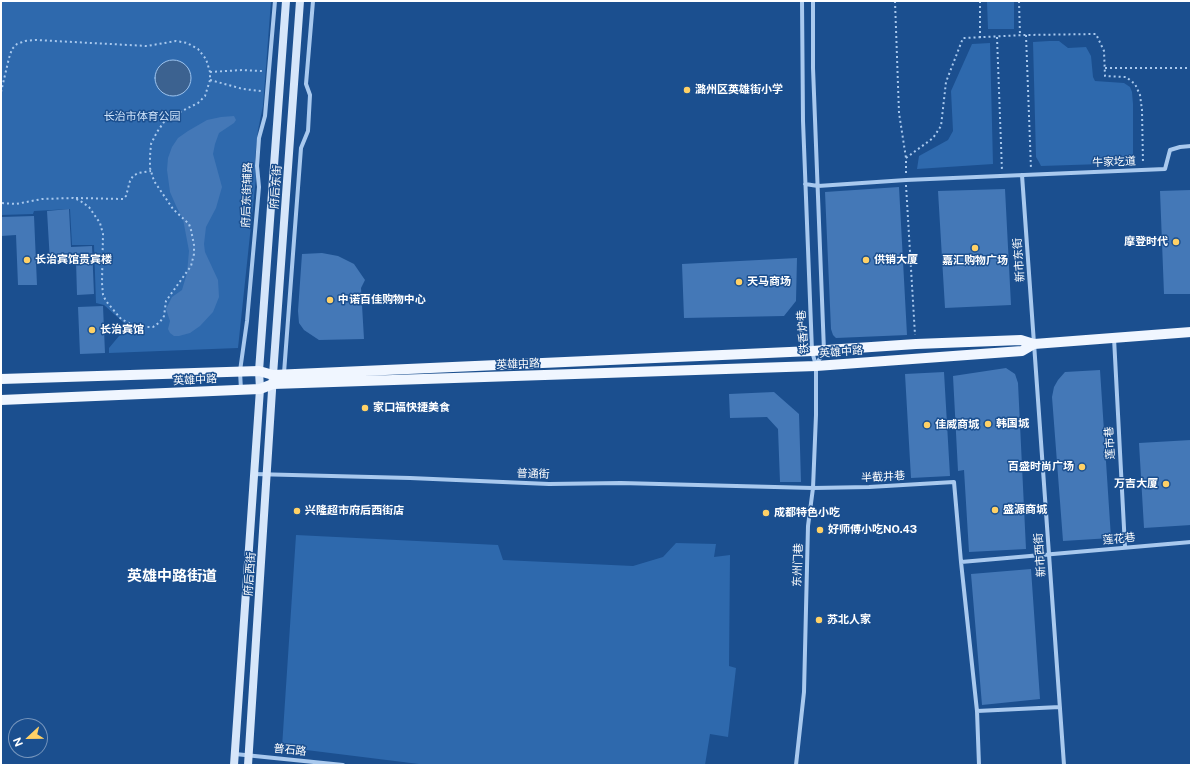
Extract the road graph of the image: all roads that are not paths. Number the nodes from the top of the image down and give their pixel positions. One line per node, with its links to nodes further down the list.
1 (275, 1): 17 (street, 府后东街辅路)
2 (286, 1): 18 (main road, 府后东街)
3 (300, 1): 21 (main road, 府后东街)
4 (313, 1): 19 (street)
5 (802, 1): 9 (street, 铁香炉巷)
6 (813, 1): 10 (street, 铁香炉巷)
7 (1191, 146): 8 (street, 牛家圪道)
8 (1022, 175): 10 (street, 牛家圪道); 13 (street, 新市东街)
9 (805, 184): 10 (street, 牛家圪道); 15 (street, 铁香炉巷)
10 (818, 186): 14 (street, 铁香炉巷)
11 (1191, 332): 12 (main road, 英雄中路)
12 (1114, 337): 13 (main road, 英雄中路); 29 (street, 莲市巷)
13 (1034, 344): 14 (main road, 英雄中路); 16 (main road, 英雄中路); 30 (street, 新市西街)
14 (824, 350): 15 (main road, 英雄中路); 16 (street, 铁香炉巷)
15 (812, 351): 16 (street, 铁香炉巷); 19 (main road, 英雄中路)
16 (816, 366): 21 (main road, 英雄中路); 27 (street, 东州门巷)
17 (240, 371): 18 (main road, 英雄中路); 20 (main road, 英雄中路); 23 (street, 府后东街辅路)
18 (259, 371): 21 (main road, 英雄中路); 22 (main road, 府后东街)
19 (284, 374): 21 (main road, 英雄中路)
20 (1, 379)
21 (273, 379): 22 (main road, 英雄中路); 25 (main road, 府后西街)
22 (260, 389): 23 (main road, 英雄中路); 26 (main road, 府后西街)
23 (241, 390): 24 (main road, 英雄中路)
24 (1, 400)
25 (267, 473): 26 (street, 普通街); 27 (street, 普通街); 35 (main road, 府后西街)
26 (253, 474): 34 (main road, 府后西街)
27 (813, 488): 31 (street, 半截井巷); 39 (street, 东州门巷)
28 (1191, 542): 29 (street, 莲花巷)
29 (1125, 547): 30 (street, 莲花巷)
30 (1049, 555): 31 (street, 莲花巷); 32 (street, 新市西街)
31 (961, 562): 33 (street)
32 (1060, 707): 33 (street); 41 (street, 新市西街)
33 (977, 711): 40 (street)
34 (234, 754): 35 (street, 普石路); 36 (main road, 府后西街)
35 (249, 754): 37 (main road, 府后西街); 38 (street, 普石路)
36 (234, 765)
37 (248, 765)
38 (343, 765)
39 (796, 765)
40 (979, 765)
41 (1064, 765)

